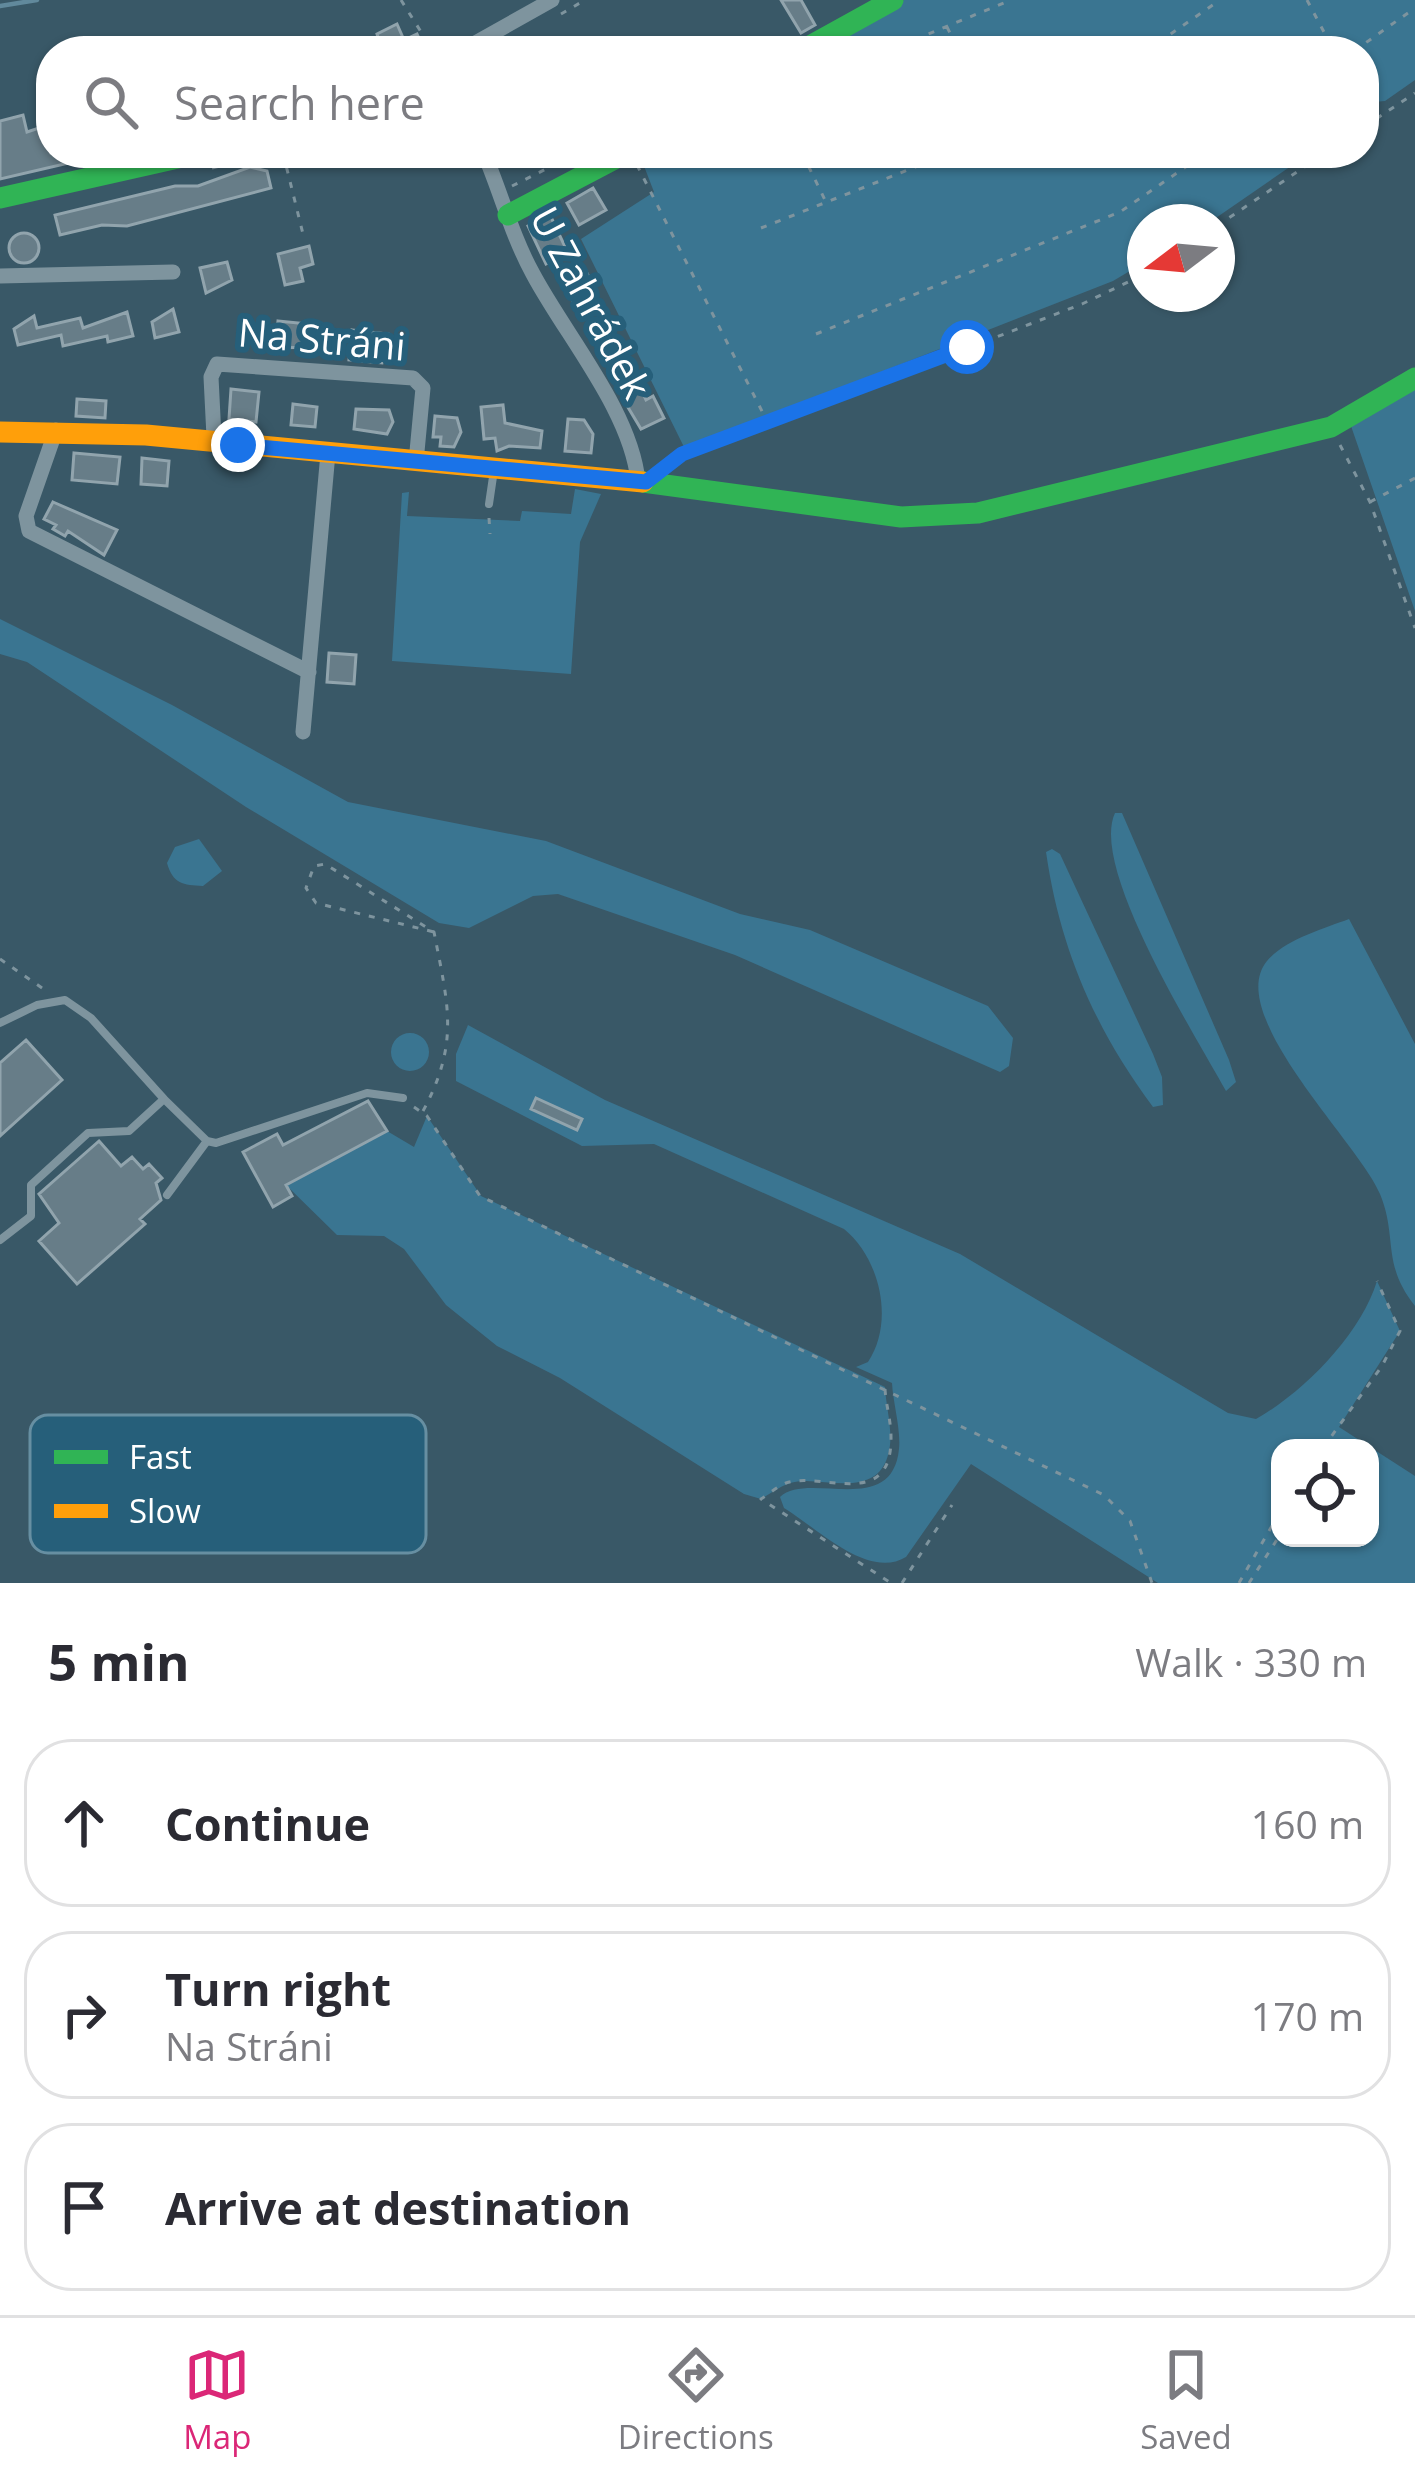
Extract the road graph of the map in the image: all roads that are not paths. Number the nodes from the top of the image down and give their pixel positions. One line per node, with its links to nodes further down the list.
1 (892, 0): 4 (street)
2 (553, 9): 3 (street)
3 (487, 36)
4 (828, 36)
5 (168, 168): 8 (street)
6 (490, 168): 9 (street, U Zahrádek)
7 (599, 168): 9 (street)
8 (0, 198)
9 (508, 215): 19 (street, U Zahrádek)
10 (173, 272): 11 (street)
11 (0, 276)
12 (1415, 378): 19 (street)
13 (56, 430): 14 (street); 15 (street); 21 (street)
14 (0, 432)
15 (214, 440): 16 (street); 17 (street, Na Stráni)
16 (328, 453): 17 (street); 21 (street)
17 (416, 461): 18 (street)
18 (495, 468): 19 (street); 20 (lane)
19 (642, 482)
20 (489, 504)
21 (309, 672): 22 (street)
22 (303, 732)
23 (0, 1023): 25 (lane)
24 (403, 1098): 26 (lane)
25 (164, 1100): 26 (lane); 28 (lane)
26 (207, 1141): 27 (lane)
27 (167, 1195)
28 (0, 1240)

